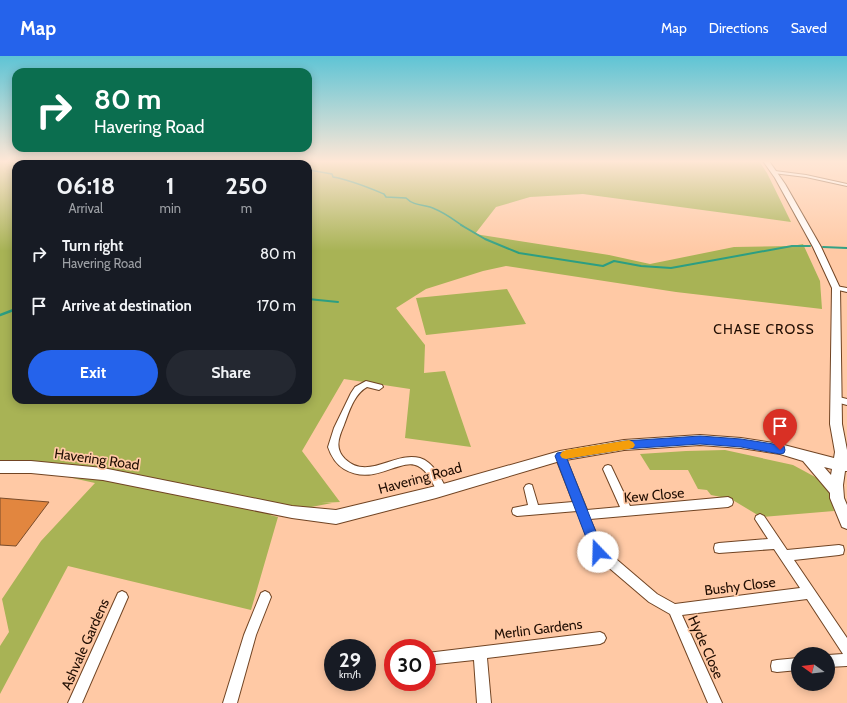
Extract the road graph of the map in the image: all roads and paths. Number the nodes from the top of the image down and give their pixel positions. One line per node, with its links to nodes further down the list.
1 (786, 191): 2 (main road)
2 (836, 288): 3 (street); 5 (main road)
3 (847, 290)
4 (379, 387): 13 (street)
5 (835, 399): 6 (street); 9 (main road)
6 (847, 402)
7 (560, 456): 8 (main road, Havering Road); 13 (main road, Havering Road); 18 (street, Hyde Close)
8 (807, 457): 9 (main road, Havering Road); 14 (main road)
9 (843, 465): 14 (main road)
10 (0, 467): 13 (main road, Havering Road)
11 (608, 469): 19 (street)
12 (529, 488): 16 (street)
13 (442, 490)
14 (837, 492): 21 (main road)
15 (728, 502): 19 (street, Kew Close)
16 (534, 509): 17 (street, Kew Close); 18 (street, Kew Close)
17 (517, 511)
18 (582, 511): 19 (street, Kew Close); 29 (street, Hyde Close)
19 (627, 511)
20 (760, 519): 22 (street)
21 (847, 522)
22 (777, 544): 23 (street); 25 (street)
23 (719, 548)
24 (840, 550): 25 (street)
25 (785, 556): 26 (street)
26 (810, 593): 29 (street, Bushy Close); 31 (street)
27 (122, 597): 38 (street, Ashvale Gardens)
28 (265, 597): 39 (street)
29 (674, 610): 41 (street, Hyde Close)
30 (600, 638): 32 (street, Merlin Gardens)
31 (847, 649)
32 (480, 652): 33 (street, Merlin Gardens); 40 (street, Merlin Gardens)
33 (436, 658)
34 (847, 660): 35 (street)
35 (835, 661)
36 (791, 665): 37 (street)
37 (777, 666)
38 (75, 703)
39 (230, 703)
40 (484, 703)
41 (715, 703)

